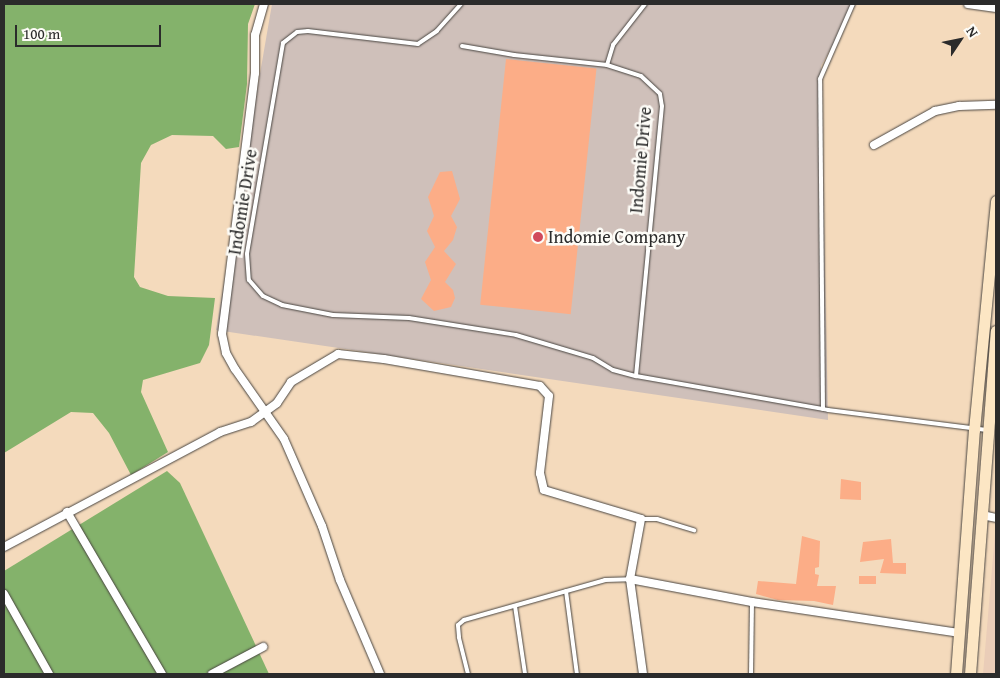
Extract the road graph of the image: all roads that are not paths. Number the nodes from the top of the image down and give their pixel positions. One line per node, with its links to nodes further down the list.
1 (264, 4): 16 (street)
2 (461, 4): 14 (lane, Indomie Drive)
3 (644, 4): 8 (lane)
4 (853, 4): 15 (lane)
5 (968, 4): 6 (street)
6 (996, 8)
7 (462, 46): 8 (lane, Indomie Drive)
8 (607, 65): 14 (lane, Indomie Drive)
9 (996, 105): 10 (street)
10 (874, 145)
11 (996, 201): 17 (main road)
12 (996, 331): 13 (main road)
13 (994, 375): 18 (main road)
14 (636, 376): 15 (lane, Indomie Drive)
15 (823, 409): 17 (lane, Indomie Drive)
16 (265, 413): 19 (street); 22 (street); 35 (street)
17 (974, 430): 18 (lane, Indomie Drive); 30 (main road)
18 (988, 430): 20 (main road)
19 (67, 512): 24 (street); 33 (street)
20 (982, 515): 21 (street); 42 (main road)
21 (996, 518)
22 (641, 519): 23 (lane); 25 (street)
23 (694, 530)
24 (4, 547)
25 (630, 579): 26 (lane); 28 (street); 39 (street)
26 (566, 591): 29 (lane); 38 (lane)
27 (4, 594): 32 (street)
28 (752, 602): 30 (street); 40 (lane)
29 (515, 606): 36 (lane); 37 (lane)
30 (959, 633): 41 (main road)
31 (263, 647): 34 (street)
32 (49, 674)
33 (162, 674)
34 (212, 674)
35 (380, 674)
36 (468, 674)
37 (525, 674)
38 (577, 674)
39 (643, 674)
40 (751, 674)
41 (956, 674)
42 (970, 674)

